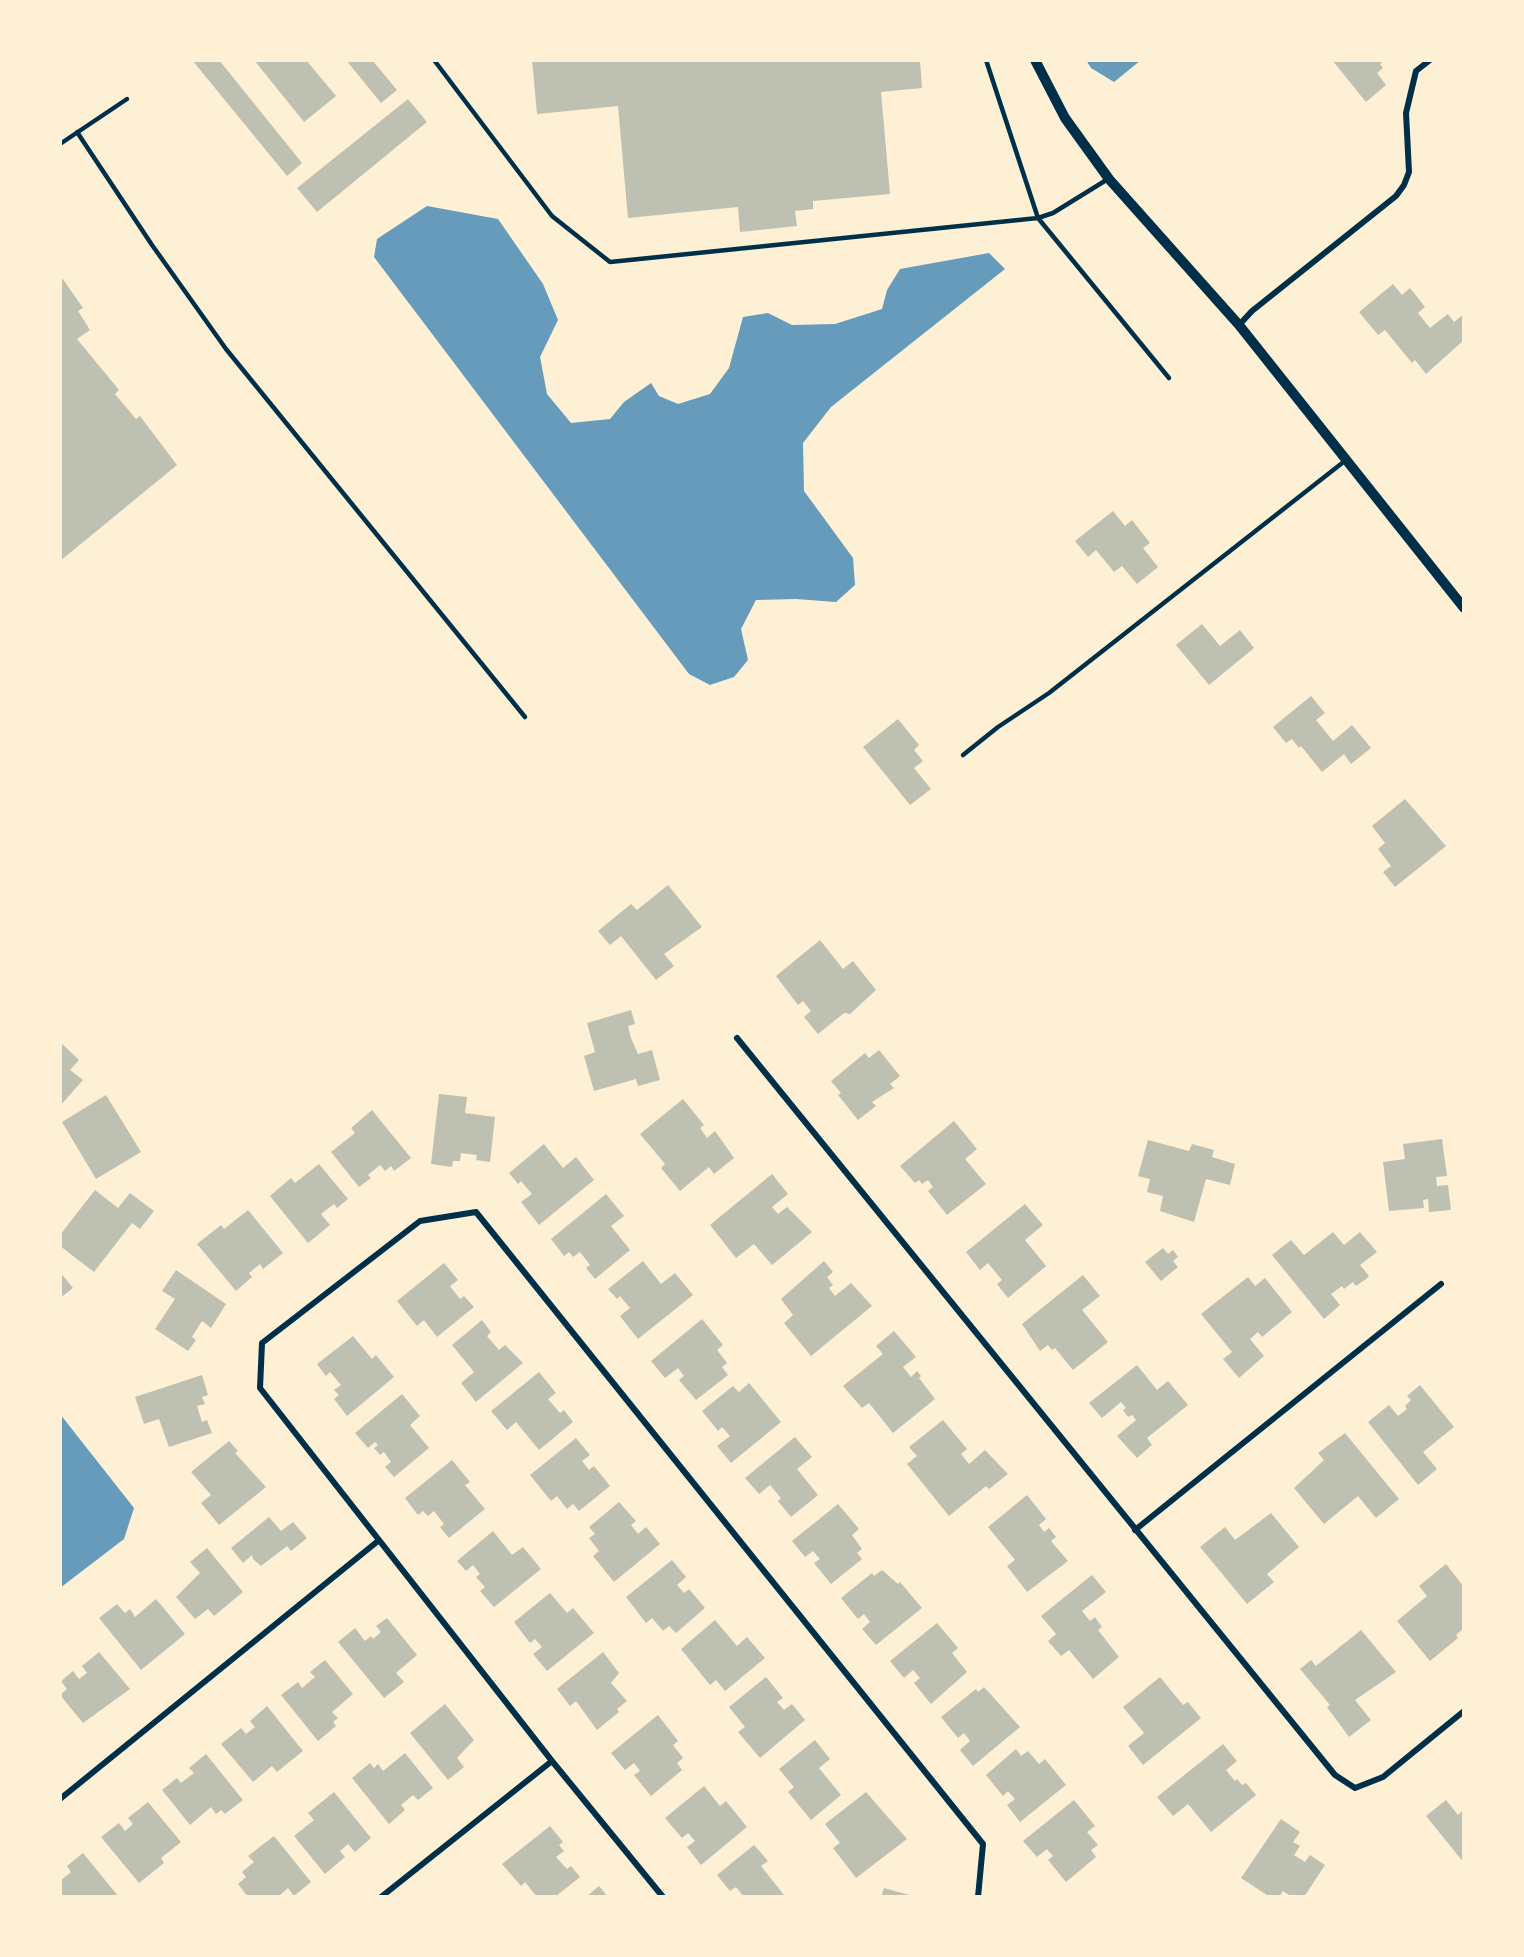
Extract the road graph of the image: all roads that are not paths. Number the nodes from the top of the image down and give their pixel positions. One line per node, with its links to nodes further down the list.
1 (434, 60): 9 (lane)
2 (986, 60): 9 (lane)
3 (1035, 60): 8 (street)
4 (1430, 60): 10 (street)
5 (127, 99): 6 (lane)
6 (77, 132): 7 (lane); 14 (lane)
7 (60, 144)
8 (1109, 179): 9 (lane); 10 (street)
9 (1038, 218): 11 (lane)
10 (1239, 326): 12 (street)
11 (1169, 378)
12 (1346, 460): 13 (street); 15 (lane)
13 (1464, 608)
14 (525, 717)
15 (963, 755)
16 (737, 1038): 18 (street)
17 (1441, 1284): 18 (street)
18 (1135, 1530): 20 (street)
19 (378, 1541): 21 (street); 22 (street); 25 (street)
20 (1464, 1711)
21 (552, 1761): 23 (street); 24 (street)
22 (60, 1799)
23 (381, 1897)
24 (663, 1897)
25 (978, 1897)

